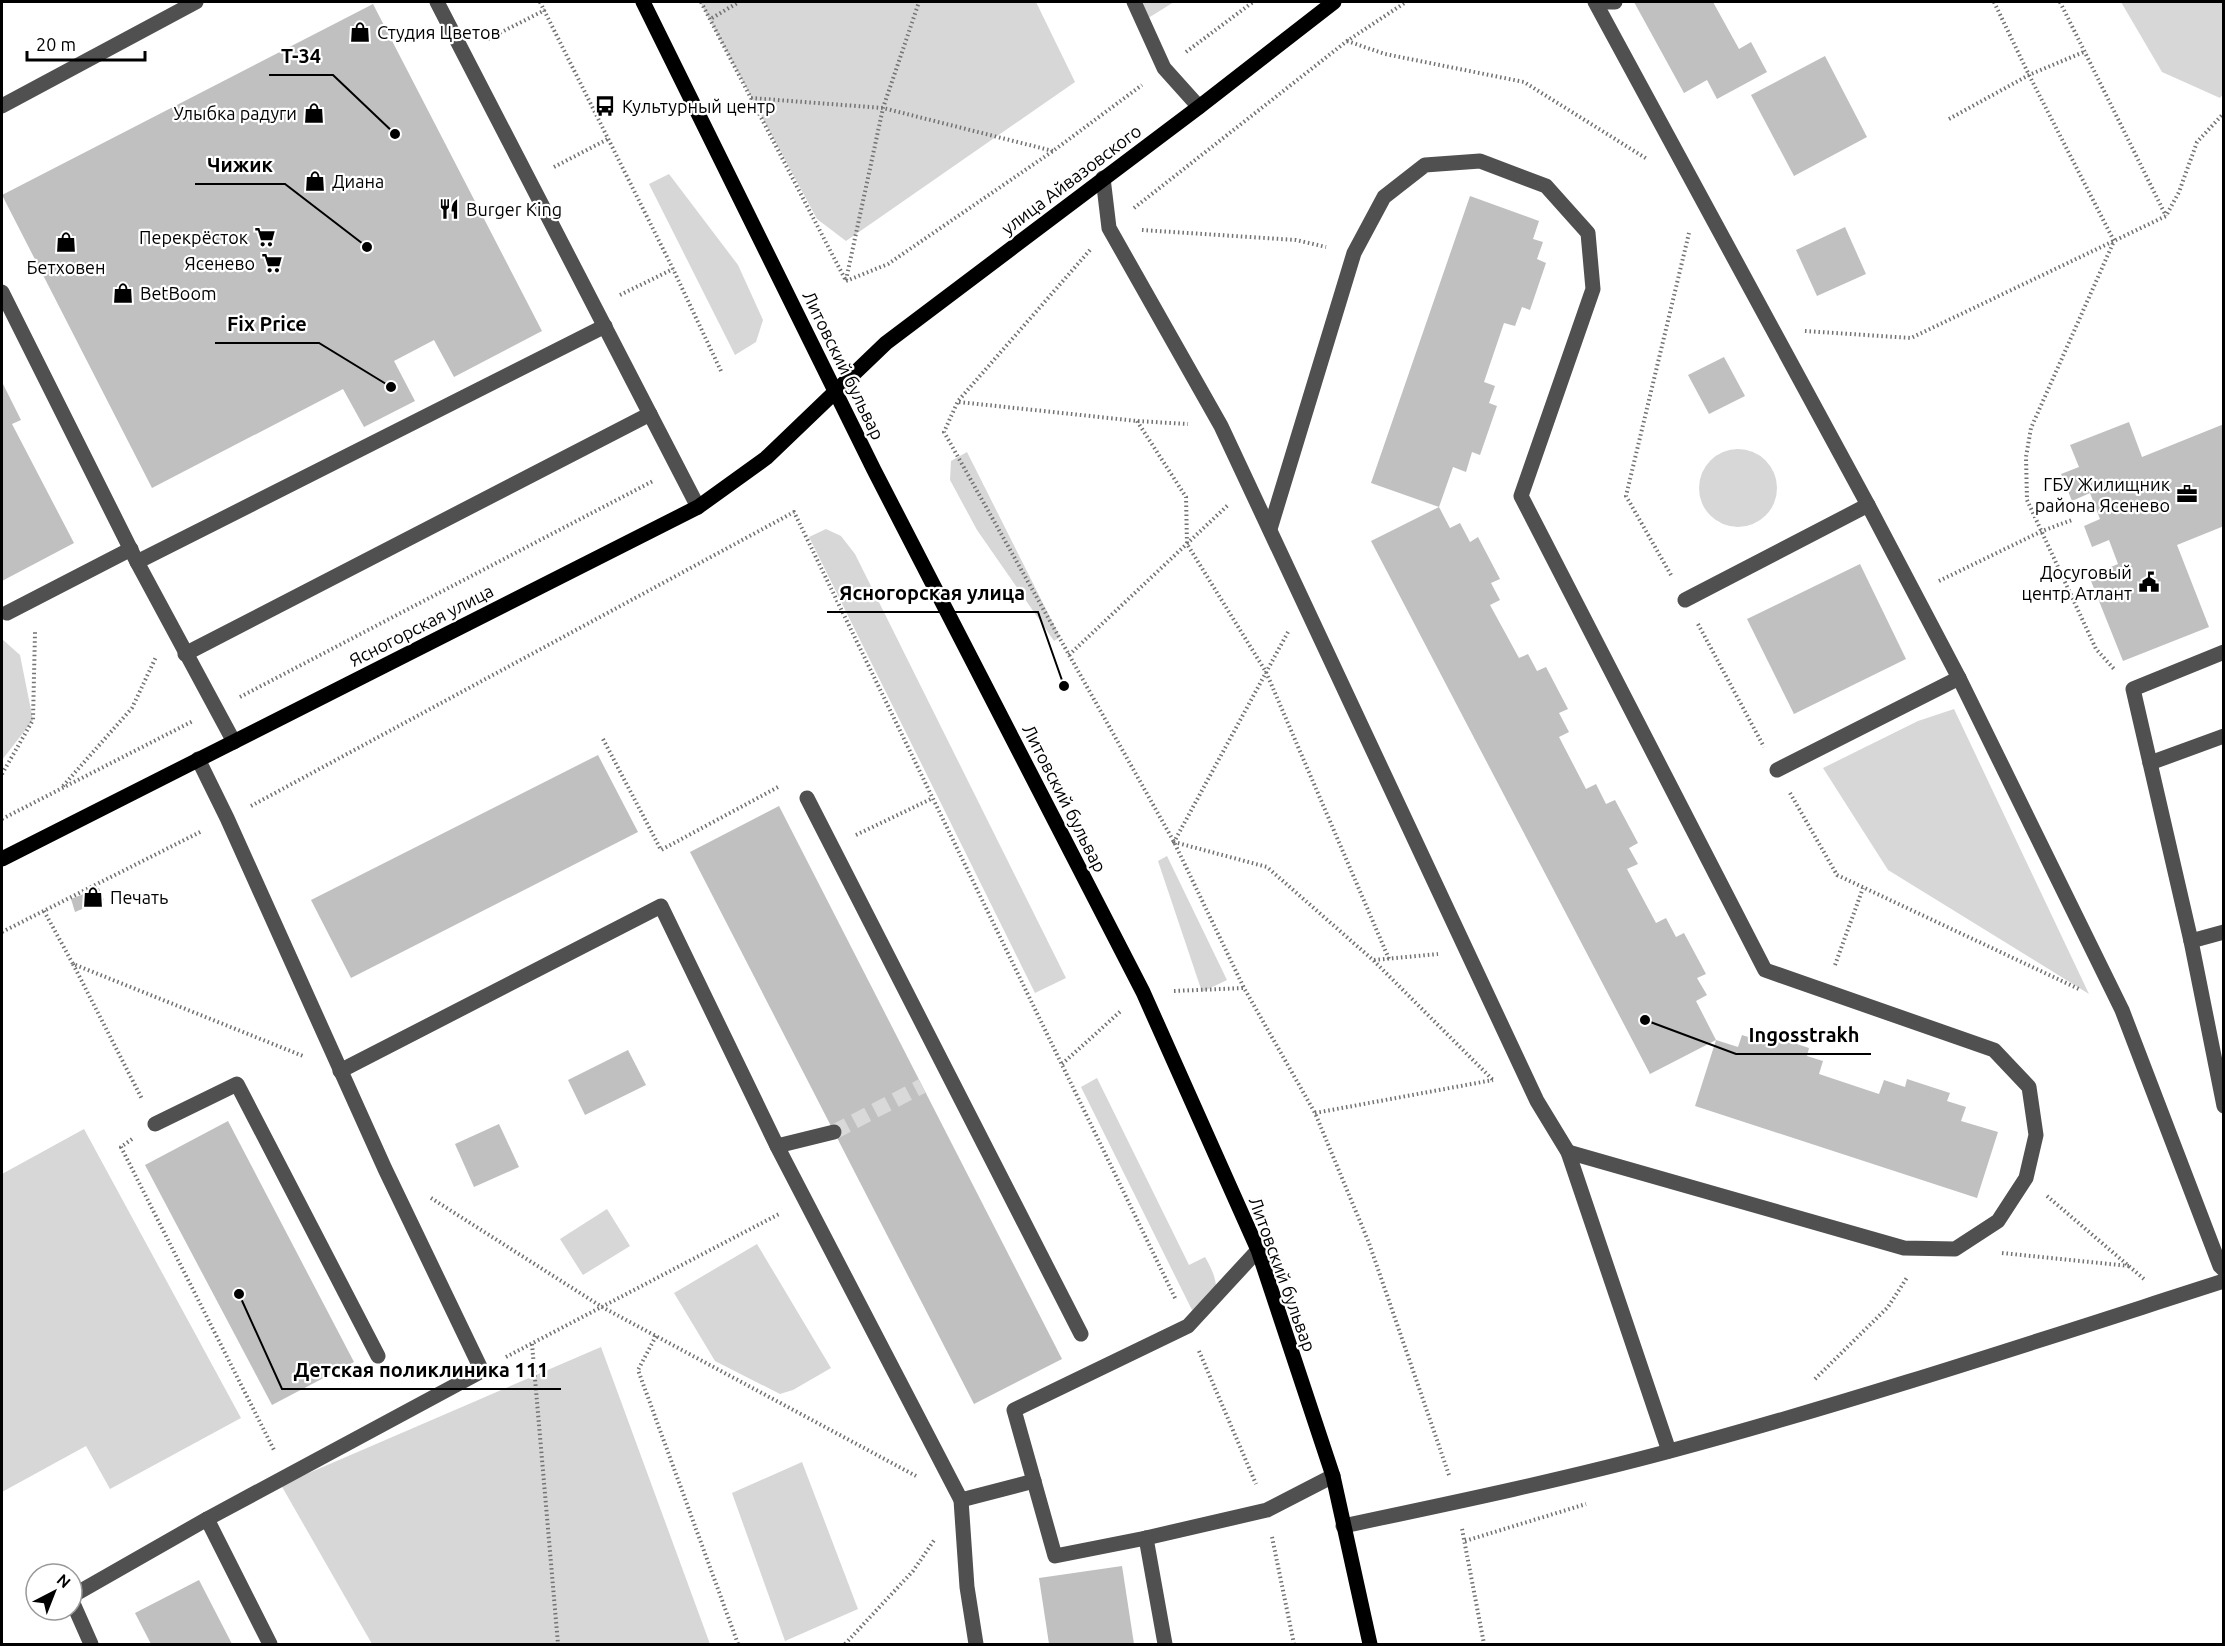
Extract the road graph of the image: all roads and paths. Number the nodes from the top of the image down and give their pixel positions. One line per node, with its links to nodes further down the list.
1 (196, 2): 24 (lane)
2 (437, 2): 19 (lane)
3 (540, 2): 17 (path)
4 (643, 2): 46 (main road, Литовский бульвар)
5 (702, 2): 18 (path)
6 (739, 2): 18 (path)
7 (919, 2): 26 (path)
8 (1134, 2): 21 (lane)
9 (1253, 2): 21 (path)
10 (1334, 2): 25 (main road, улица Айвазовского)
11 (1406, 2): 31 (path)
12 (1595, 2): 34 (lane)
13 (1607, 2): 14 (lane)
14 (1615, 2)
15 (1994, 2): 22 (path)
16 (2060, 2): 20 (path)
17 (545, 10): 19 (path); 29 (path)
18 (711, 18): 23 (path)
19 (463, 51): 33 (lane)
20 (2086, 51): 22 (path); 35 (path)
21 (1164, 68): 25 (lane); 30 (path)
22 (2030, 75): 28 (path); 38 (path)
23 (751, 98): 26 (path); 40 (path)
24 (2, 106)
25 (1199, 107): 32 (main road, улица Айвазовского)
26 (883, 108): 30 (path); 40 (path)
27 (2223, 113): 35 (path)
28 (1949, 119)
29 (608, 139): 33 (path); 39 (path)
30 (1053, 151): 40 (path)
31 (1650, 161)
32 (1103, 178): 36 (lane); 46 (main road, улица Айвазовского)
33 (529, 179): 42 (lane)
34 (1699, 192): 44 (lane); 62 (path)
35 (2166, 216): 38 (path)
36 (1109, 228): 37 (path); 50 (lane)
37 (1296, 240)
38 (2114, 241): 44 (path); 58 (path)
39 (673, 269): 42 (path); 45 (path)
40 (846, 281)
41 (2, 292): 60 (lane)
42 (595, 307): 43 (lane)
43 (605, 326): 48 (lane); 60 (lane)
44 (1772, 329): 54 (lane)
45 (721, 371)
46 (835, 392): 55 (main road, Ясногорская улица); 114 (main road, Литовский бульвар)
47 (958, 401): 49 (path)
48 (650, 414): 52 (lane); 68 (lane)
49 (1137, 421): 50 (path); 59 (path)
50 (1221, 426): 53 (lane)
51 (944, 432): 69 (path)
52 (678, 468): 55 (lane); 73 (path)
53 (1249, 484): 57 (lane); 59 (path)
54 (1868, 505): 61 (lane); 62 (lane)
55 (698, 507): 76 (main road, Ясногорская улица)
56 (2072, 520): 58 (path)
57 (1270, 529): 63 (lane); 98 (lane)
58 (2042, 531): 61 (path); 72 (path)
59 (1187, 543): 69 (path); 70 (path)
60 (134, 556): 64 (lane); 65 (lane)
61 (1914, 594): 71 (lane)
62 (1685, 600): 79 (path)
63 (1304, 603): 70 (path); 94 (lane)
64 (7, 613)
65 (171, 627): 68 (lane); 81 (path)
66 (35, 632): 80 (path)
67 (2223, 652): 72 (lane)
68 (185, 654): 73 (lane)
69 (1069, 655): 86 (path)
70 (1266, 672): 86 (path); 95 (path)
71 (1959, 678): 79 (lane); 99 (lane)
72 (2133, 689): 78 (lane)
73 (216, 709): 76 (lane); 81 (path)
74 (2223, 736): 78 (lane)
75 (603, 740): 82 (path)
76 (234, 742): 77 (main road, Ясногорская улица)
77 (198, 759): 84 (lane); 88 (main road, Ясногорская улица)
78 (2150, 763): 93 (lane)
79 (1777, 770): 89 (path)
80 (2, 774)
81 (61, 789): 85 (path)
82 (807, 798): 87 (lane)
83 (933, 798): 84 (path); 87 (path); 120 (path)
84 (227, 818): 90 (path); 100 (lane)
85 (2, 819)
86 (1174, 842): 96 (path); 104 (path)
87 (831, 847): 121 (lane)
88 (2, 859)
89 (1863, 887): 98 (path); 99 (path)
90 (44, 911): 91 (path); 97 (path)
91 (2, 932)
92 (2223, 932): 93 (lane)
93 (2191, 941): 103 (lane)
94 (1468, 952): 95 (path); 102 (lane)
95 (1389, 959): 96 (path)
96 (1373, 960): 101 (path)
97 (73, 964): 100 (path); 105 (path)
98 (1826, 991): 113 (lane)
99 (2122, 1010): 116 (lane)
100 (340, 1071): 107 (lane); 125 (lane)
101 (1494, 1080): 102 (path); 104 (path)
102 (1538, 1101): 108 (lane)
103 (2223, 1107)
104 (1315, 1113): 133 (path)
105 (155, 1124): 124 (lane); 128 (path)
106 (834, 1131): 107 (lane)
107 (777, 1146): 111 (lane)
108 (1568, 1152): 112 (lane); 127 (lane)
109 (425, 1194): 119 (path)
110 (2048, 1197): 115 (path)
111 (806, 1200): 119 (path); 132 (lane)
112 (1926, 1248): 113 (lane); 126 (path)
113 (1955, 1249): 115 (path)
114 (1258, 1250): 120 (lane); 129 (main road, Литовский бульвар)
115 (2129, 1266): 117 (path)
116 (2223, 1270)
117 (2146, 1280)
118 (2223, 1281): 127 (lane)
119 (602, 1307): 122 (path); 123 (path)
120 (1188, 1326): 131 (lane); 134 (path)
121 (1081, 1334)
122 (656, 1336): 130 (path); 143 (path)
123 (532, 1344): 125 (path); 142 (path)
124 (378, 1356)
125 (482, 1371): 128 (lane)
126 (1812, 1382)
127 (1669, 1451): 133 (lane)
128 (287, 1476): 135 (lane)
129 (1333, 1476): 134 (lane); 136 (main road, Литовский бульвар)
130 (919, 1478)
131 (1034, 1481): 132 (lane); 137 (lane)
132 (961, 1500): 144 (path); 145 (lane)
133 (1455, 1502): 136 (lane); 149 (path)
134 (1267, 1510): 137 (lane); 147 (path)
135 (207, 1519): 138 (lane); 141 (lane)
136 (1343, 1526): 148 (main road, Литовский бульвар)
137 (1146, 1538): 146 (lane)
138 (84, 1589)
139 (82, 1622): 140 (lane)
140 (92, 1644)
141 (270, 1644)
142 (558, 1644)
143 (738, 1644)
144 (845, 1644)
145 (976, 1644)
146 (1165, 1644)
147 (1294, 1644)
148 (1371, 1644)
149 (1484, 1644)

